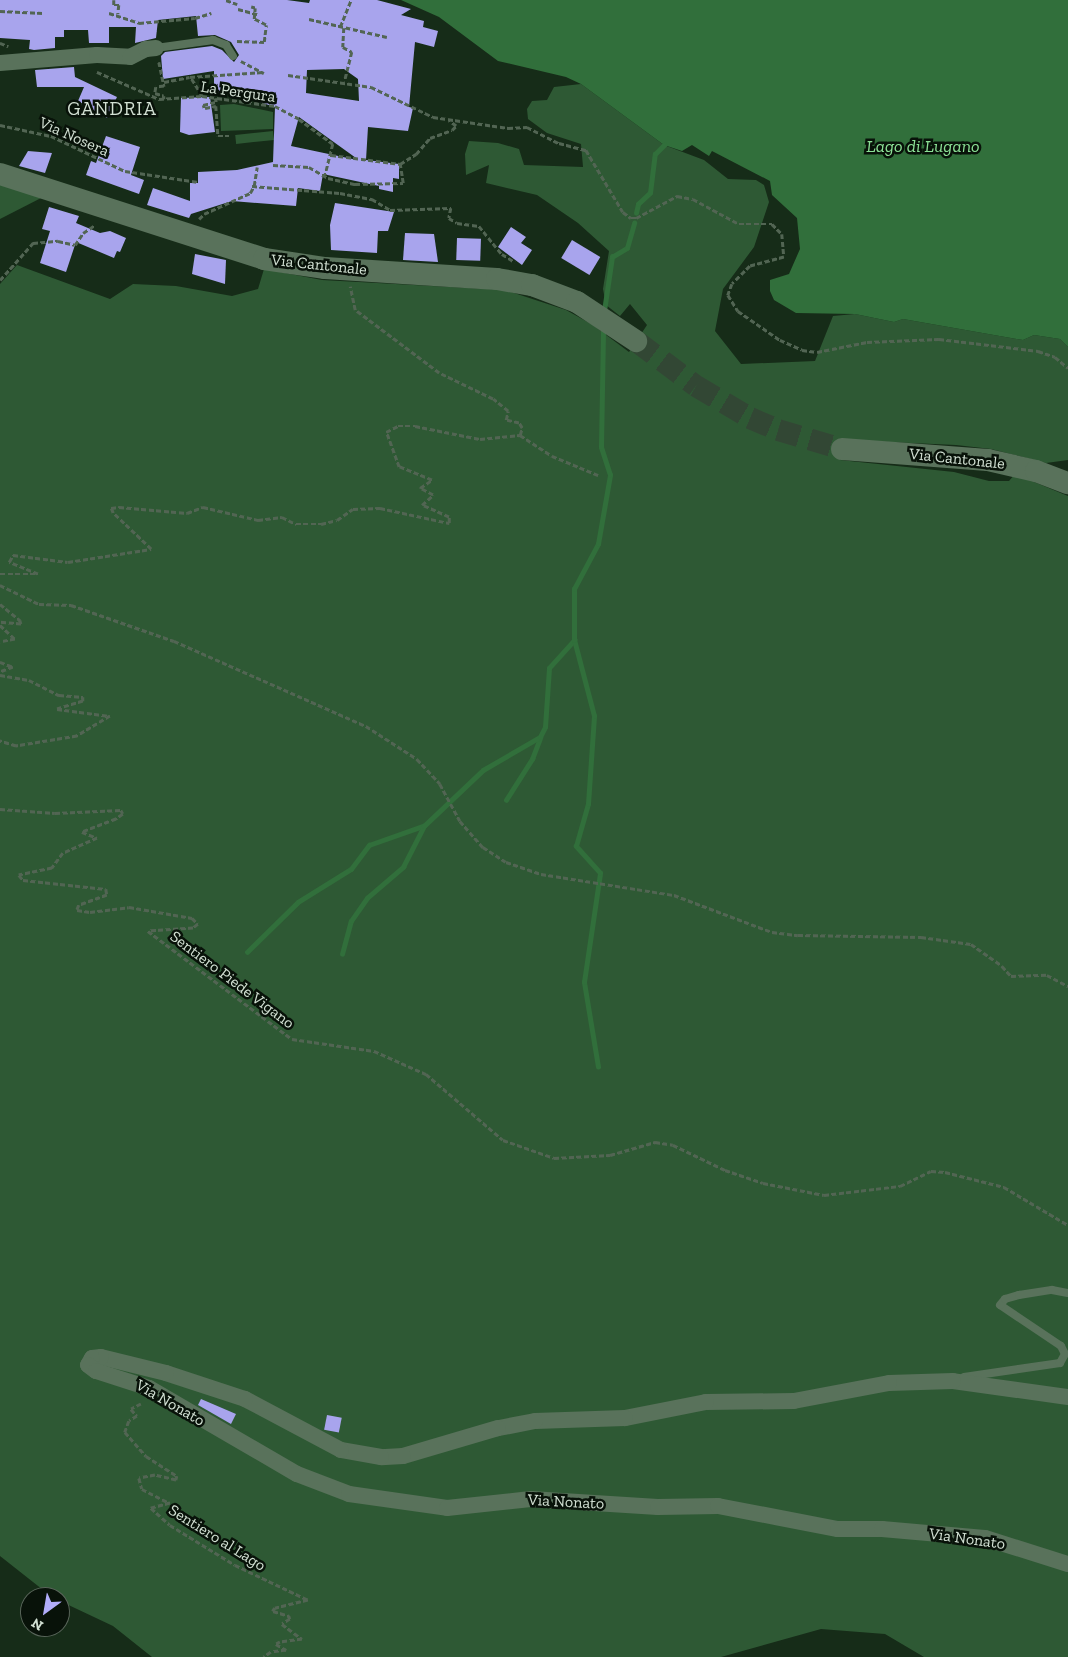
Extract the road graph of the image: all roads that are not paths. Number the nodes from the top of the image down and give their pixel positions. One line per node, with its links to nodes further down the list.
1 (156, 48): 2 (lane); 3 (street)
2 (234, 56)
3 (0, 63)
4 (0, 174): 5 (main road, Via Cantonale)
5 (636, 341)
6 (842, 449): 7 (main road, Via Cantonale)
7 (1068, 483)
8 (1068, 1293): 9 (lane, Via Nonato)
9 (953, 1381): 10 (street, Via Nonato); 11 (street, Via Nonato)
10 (1068, 1397)
11 (1068, 1564)

